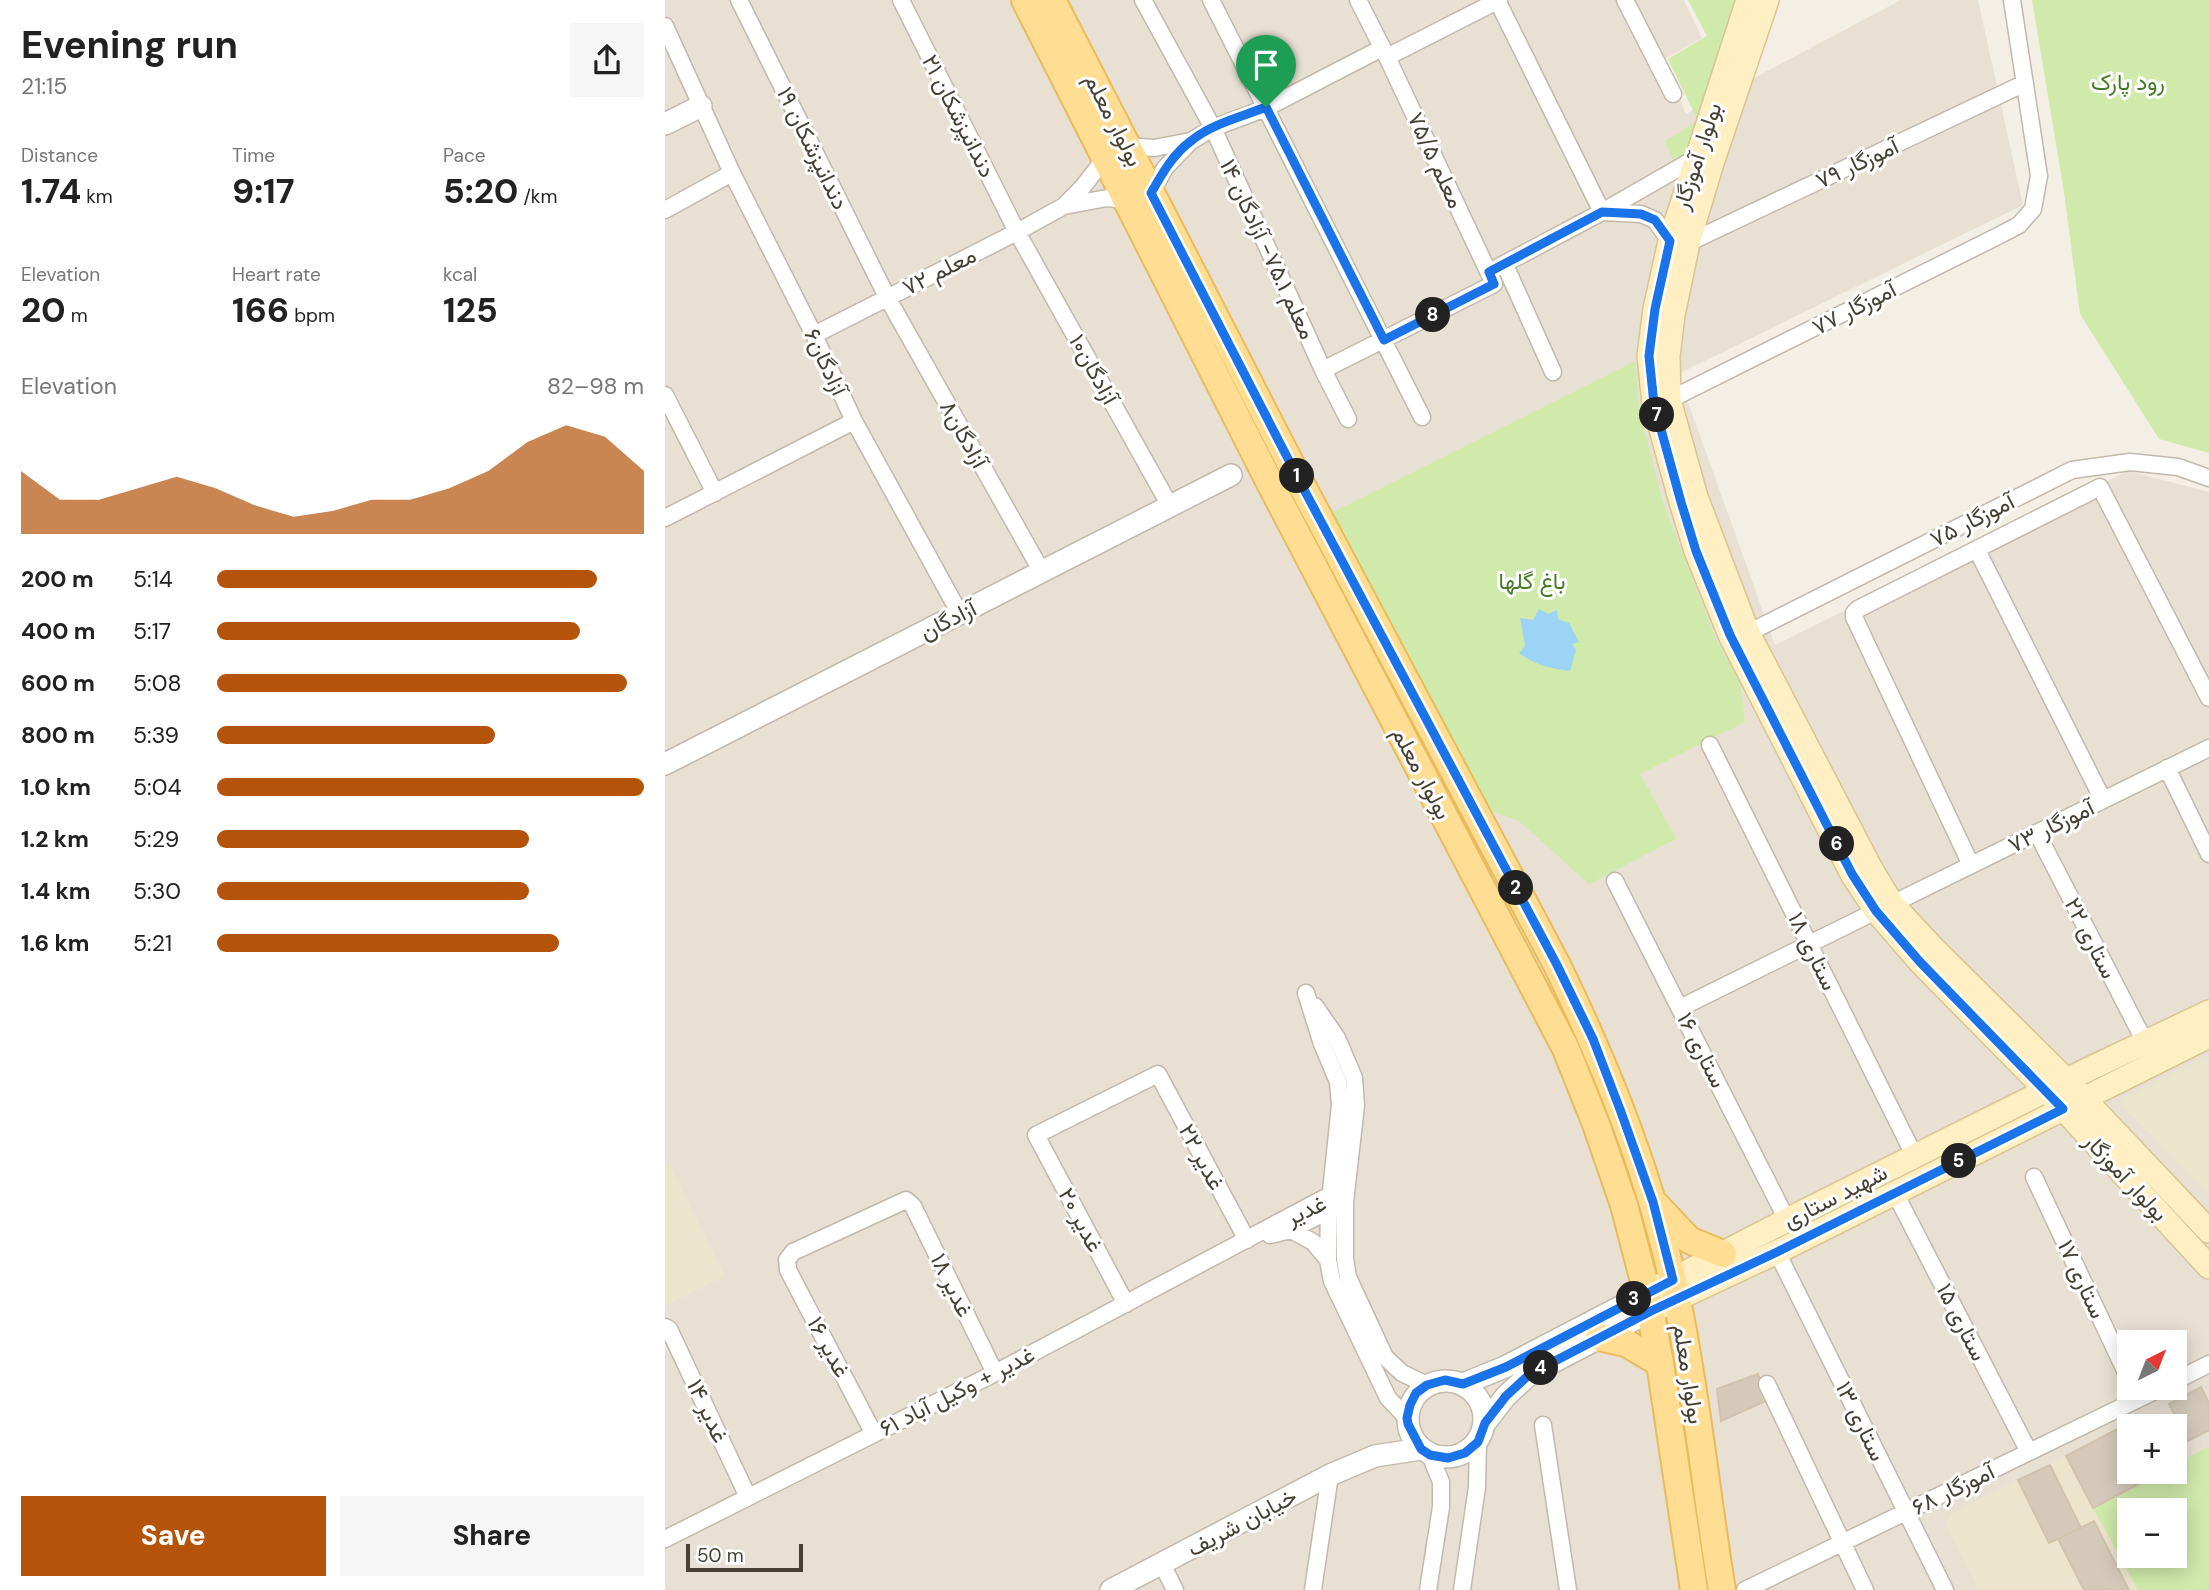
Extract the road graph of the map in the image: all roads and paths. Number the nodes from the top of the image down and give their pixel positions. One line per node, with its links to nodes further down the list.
1 (739, 0): 33 (street, دندانپزشکان ۱۹)
2 (901, 0): 29 (street, دندانپزشکان ۲۱)
3 (1025, 0): 22 (main road, بولوار معلم)
4 (1052, 0): 22 (main road, بولوار معلم)
5 (1143, 0): 20 (street, معلم ۷۵.۱- آزادگان ۱۴)
6 (1211, 0): 18 (street)
7 (1357, 0): 14 (street, معلم ۷۵/۵)
8 (1498, 0): 14 (street); 28 (street)
9 (1625, 0): 16 (street)
10 (1748, 0): 23 (main road, بولوار آموزگار)
11 (1767, 0): 30 (main road, بولوار آموزگار)
12 (2012, 0): 15 (street)
13 (665, 26): 17 (street, آزادگان۶)
14 (1384, 52): 18 (street); 32 (street, معلم ۷۵/۵)
15 (2025, 83): 30 (street, ۷۹ آموزگار); 39 (street, ۷۷ آموزگار)
16 (1673, 94)
17 (701, 106): 19 (street); 24 (street, آزادگان۶)
18 (1266, 107): 20 (street); 35 (street)
19 (665, 124)
20 (1213, 128): 21 (street); 36 (street, معلم ۷۵.۱- آزادگان ۱۴)
21 (1191, 141): 22 (street); 25 (street)
22 (1116, 152): 25 (main road, بولوار معلم); 26 (street)
23 (1696, 158): 28 (street); 30 (main road, بولوار آموزگار)
24 (732, 173): 27 (street); 34 (street, آزادگان۶)
25 (1139, 196): 26 (street); 43 (main road, بولوار معلم); 79 (main road, بولوار معلم)
26 (1064, 206): 29 (street, معلم ۷۲)
27 (665, 210)
28 (1602, 212): 30 (street); 31 (street)
29 (1017, 232): 33 (street, معلم ۷۲); 48 (street, آزادگان۱۰)
30 (1679, 242): 39 (main road, بولوار آموزگار); 64 (main road, بولوار آموزگار)
31 (1505, 265): 32 (street); 37 (street)
32 (1489, 272): 35 (street)
33 (887, 297): 34 (street, معلم ۷۲); 51 (street, آزادگان۸)
34 (814, 335): 42 (street, آزادگان۶)
35 (1384, 340): 36 (street); 40 (street)
36 (1323, 370): 41 (street, معلم ۷۵.۱- آزادگان ۱۴)
37 (1553, 372)
38 (665, 396): 47 (street)
39 (1669, 400): 53 (main road, بولوار آموزگار)
40 (1423, 417)
41 (1347, 419)
42 (854, 421): 47 (street); 52 (street, آزادگان۶)
43 (1249, 442): 44 (street); 46 (main road, بولوار معلم)
44 (1231, 475): 46 (street); 48 (street, آزادگان)
45 (2209, 478): 53 (street, آموزگار ۷۵)
46 (1269, 481): 91 (main road, بولوار معلم)
47 (715, 493): 49 (street)
48 (1170, 506): 51 (street, آزادگان)
49 (665, 518)
50 (1977, 550): 54 (street); 59 (street); 62 (street)
51 (1042, 572): 52 (street, آزادگان)
52 (960, 614): 57 (street, آزادگان)
53 (1748, 633): 64 (main road, بولوار آموزگار)
54 (2209, 698)
55 (1710, 745): 65 (street, ستاری ۱۸)
56 (2209, 748): 58 (street, ۷۳ آموزگار)
57 (665, 764)
58 (2168, 768): 59 (street, ۷۳ آموزگار); 61 (street)
59 (2103, 800): 60 (street, ۷۳ آموزگار)
60 (2036, 833): 62 (street, ۷۳ آموزگار); 69 (street, ستاری ۲۲)
61 (2209, 854)
62 (1971, 865): 64 (street, ۷۳ آموزگار)
63 (1615, 881): 66 (street, ستاری ۱۶)
64 (1884, 907): 65 (street, ۷۳ آموزگار); 70 (main road, بولوار آموزگار); 71 (main road, بولوار آموزگار)
65 (1809, 944): 66 (street, ۷۳ آموزگار); 75 (street, ستاری ۱۸)
66 (1680, 1008): 81 (street, ستاری ۱۶)
67 (2209, 1012): 69 (main road, شهید ستاری)
68 (2209, 1036): 72 (main road, شهید ستاری)
69 (2146, 1044): 70 (main road, شهید ستاری)
70 (2067, 1081): 71 (main road, شهید ستاری); 72 (main road, بولوار آموزگار)
71 (2047, 1091): 73 (main road, بولوار آموزگار); 75 (main road, شهید ستاری)
72 (2084, 1098): 73 (main road, شهید ستاری); 83 (main road, بولوار آموزگار)
73 (2063, 1109): 77 (main road, شهید ستاری); 89 (main road, بولوار آموزگار)
74 (1036, 1135): 84 (street, غدیر ۲۲); 92 (street, غدیر ۲۰)
75 (1915, 1157): 81 (main road, شهید ستاری)
76 (2034, 1177): 95 (street, ستاری ۱۷)
77 (1895, 1193): 85 (main road, شهید ستاری); 109 (street, ستاری ۱۵)
78 (1345, 1202): 80 (street, غدیر); 80 (street); 102 (street)
79 (1653, 1202): 86 (main road); 90 (main road, بولوار معلم)
80 (1329, 1203): 82 (street, غدیر); 84 (street, غدیر); 88 (street)
81 (1787, 1220): 86 (main road, شهید ستاری)
82 (1291, 1230): 84 (street, غدیر); 88 (street)
83 (2209, 1231)
84 (1247, 1240): 92 (street, غدیر + وکیل آباد ۶۱)
85 (1777, 1252): 90 (main road, شهید ستاری); 113 (street, ستاری ۱۳)
86 (1723, 1254): 90 (main road, شهید ستاری)
87 (787, 1260): 98 (street, غدیر ۱۸); 107 (street, غدیر ۱۶)
88 (1328, 1260): 104 (street)
89 (2209, 1266)
90 (1675, 1289): 91 (main road, شهید ستاری); 124 (main road, بولوار معلم)
91 (1649, 1302): 94 (street, شهید ستاری); 96 (main road, بولوار معلم); 100 (street, شهید ستاری)
92 (1126, 1304): 98 (street, غدیر + وکیل آباد ۶۱)
93 (665, 1327): 112 (street, غدیر ۱۴)
94 (1599, 1338): 96 (main road); 106 (street, شهید ستاری)
95 (2117, 1353)
96 (1660, 1363): 123 (main road, بولوار معلم)
97 (2209, 1364): 99 (street)
98 (995, 1373): 107 (street, غدیر + وکیل آباد ۶۱)
99 (2187, 1375)
100 (1463, 1384): 102 (street); 106 (street)
101 (1767, 1384): 115 (street)
102 (1427, 1385): 104 (street)
103 (2122, 1400): 109 (street, آموزگار ۶۸)
104 (1407, 1421): 108 (street); 110 (street, خیابان شریف)
105 (1543, 1425): 122 (street)
106 (1482, 1432): 108 (street); 121 (street)
107 (874, 1434): 112 (street, غدیر + وکیل آباد ۶۱)
108 (1426, 1452): 110 (street, خیابان شریف); 120 (street)
109 (2029, 1452): 113 (street, آموزگار ۶۸)
110 (1375, 1456): 111 (street, خیابان شریف)
111 (1330, 1475): 116 (street, خیابان شریف); 119 (street)
112 (748, 1497): 114 (street, غدیر + وکیل آباد ۶۱)
113 (1906, 1511): 115 (street, آموزگار ۶۸); 127 (street, ستاری ۱۳)
114 (665, 1539)
115 (1841, 1543): 125 (street, آموزگار ۶۸); 126 (street)
116 (1162, 1564): 117 (street, خیابان شریف); 118 (street)
117 (1111, 1590)
118 (1175, 1590)
119 (1313, 1590)
120 (1428, 1590)
121 (1462, 1590)
122 (1568, 1590)
123 (1694, 1590)
124 (1722, 1590)
125 (1745, 1590)
126 (1865, 1590)
127 (1945, 1590)

